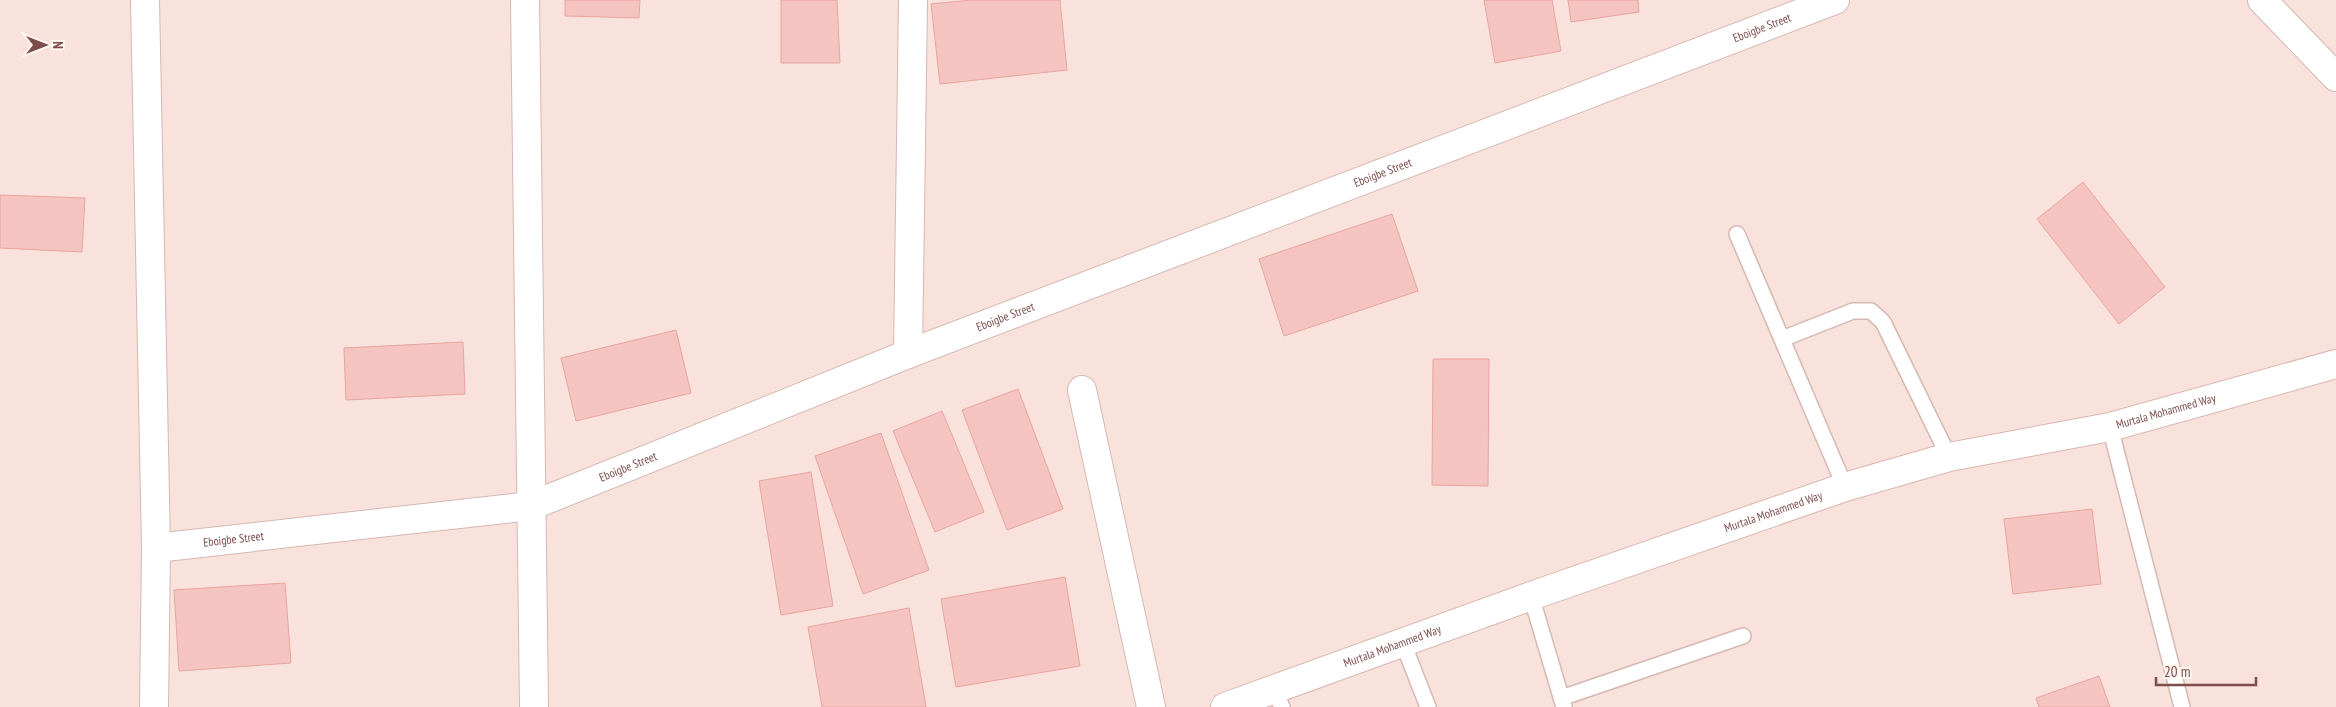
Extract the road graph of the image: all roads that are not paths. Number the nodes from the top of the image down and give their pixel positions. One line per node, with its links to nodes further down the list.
1 (145, 0): 16 (street)
2 (525, 0): 15 (street)
3 (912, 0): 9 (street)
4 (1834, 0): 9 (street, Eboigbe Street)
5 (2262, 0): 6 (street)
6 (2336, 77)
7 (1737, 234): 8 (lane)
8 (1782, 339): 13 (lane); 14 (lane)
9 (908, 354): 15 (street, Eboigbe Street)
10 (2336, 364): 12 (street, Murtala Mohammed Way)
11 (1082, 390): 24 (street)
12 (2110, 427): 13 (street, Murtala Mohammed Way); 27 (lane)
13 (1949, 457): 14 (street, Murtala Mohammed Way)
14 (1845, 487): 17 (street, Murtala Mohammed Way)
15 (531, 506): 16 (street, Eboigbe Street); 23 (street)
16 (156, 548): 22 (street)
17 (1531, 596): 19 (street, Murtala Mohammed Way); 21 (lane)
18 (1743, 636): 21 (lane)
19 (1403, 643): 20 (street, Murtala Mohammed Way); 26 (lane)
20 (1278, 698): 25 (street, Murtala Mohammed Way)
21 (1563, 702)
22 (154, 707)
23 (534, 707)
24 (1151, 707)
25 (1225, 707)
26 (1428, 707)
27 (2182, 707)

